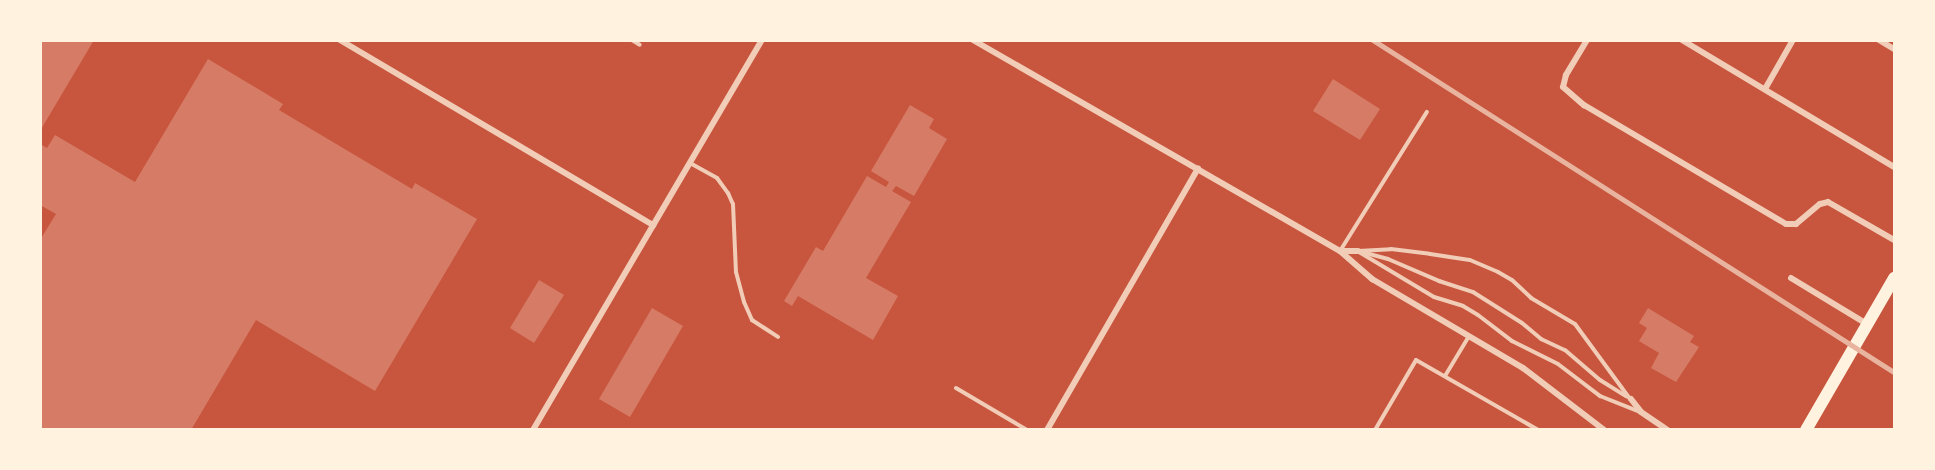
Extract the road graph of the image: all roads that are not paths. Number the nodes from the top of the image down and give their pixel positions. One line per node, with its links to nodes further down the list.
1 (340, 40): 16 (street)
2 (632, 40): 9 (lane)
3 (762, 40): 13 (street)
4 (973, 40): 15 (street)
5 (1587, 40): 17 (street)
6 (1682, 40): 11 (street)
7 (1794, 40): 11 (street)
8 (1879, 40): 10 (street)
9 (640, 45)
10 (1894, 50)
11 (1765, 89): 14 (street)
12 (1427, 112): 18 (lane)
13 (690, 163): 16 (street); 24 (lane)
14 (1894, 167)
15 (1198, 168): 18 (street); 31 (street)
16 (653, 225): 29 (street)
17 (1894, 240)
18 (1340, 251): 19 (street); 23 (street)
19 (1358, 251): 27 (lane); 27 (lane); 28 (lane)
20 (1791, 278): 22 (street)
21 (1894, 278): 22 (main road)
22 (1867, 324): 36 (main road)
23 (1469, 336): 25 (lane); 34 (street)
24 (778, 337)
25 (1445, 376): 32 (lane); 33 (lane)
26 (956, 388): 30 (lane)
27 (1631, 399): 28 (street)
28 (1641, 412): 35 (street)
29 (533, 429)
30 (1027, 429)
31 (1047, 429)
32 (1375, 429)
33 (1538, 429)
34 (1605, 429)
35 (1668, 429)
36 (1806, 429)

